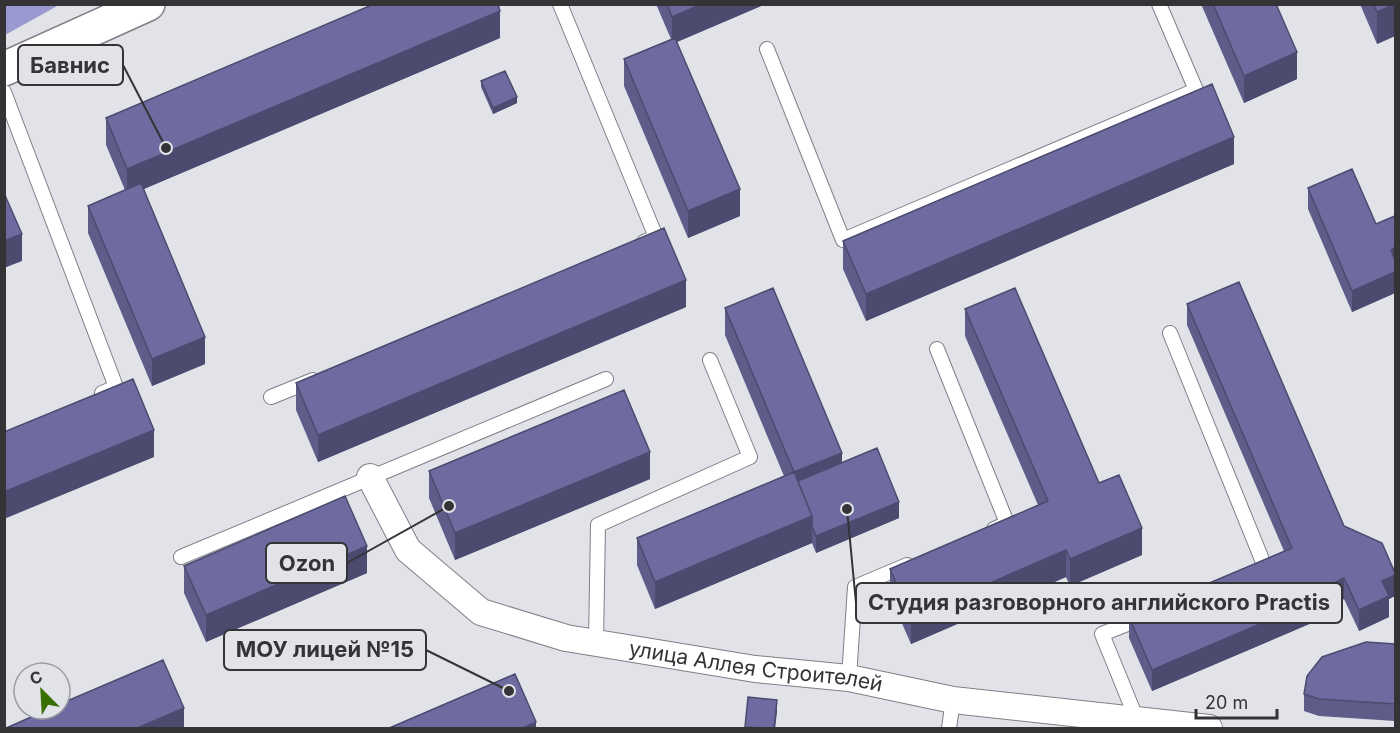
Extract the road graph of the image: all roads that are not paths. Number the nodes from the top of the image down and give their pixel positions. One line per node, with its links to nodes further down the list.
1 (148, 4): 5 (street)
2 (560, 4): 7 (lane)
3 (1159, 4): 4 (lane)
4 (767, 49)
5 (4, 69)
6 (4, 92): 14 (lane)
7 (634, 246)
8 (1170, 333): 19 (lane)
9 (937, 349): 16 (lane)
10 (710, 360): 21 (lane)
11 (326, 375): 13 (lane)
12 (606, 379): 15 (lane)
13 (271, 398)
14 (86, 400)
15 (370, 477): 17 (lane); 21 (street, улица Аллея Строителей)
16 (985, 532)
17 (181, 557)
18 (920, 560): 22 (lane)
19 (1244, 576)
20 (1157, 612): 24 (lane)
21 (596, 643): 22 (street, улица Аллея Строителей)
22 (849, 678): 23 (street, улица Аллея Строителей)
23 (953, 700): 24 (street, улица Аллея Строителей); 25 (lane)
24 (1137, 720): 26 (street, улица Аллея Строителей)
25 (950, 729)
26 (1209, 729)

